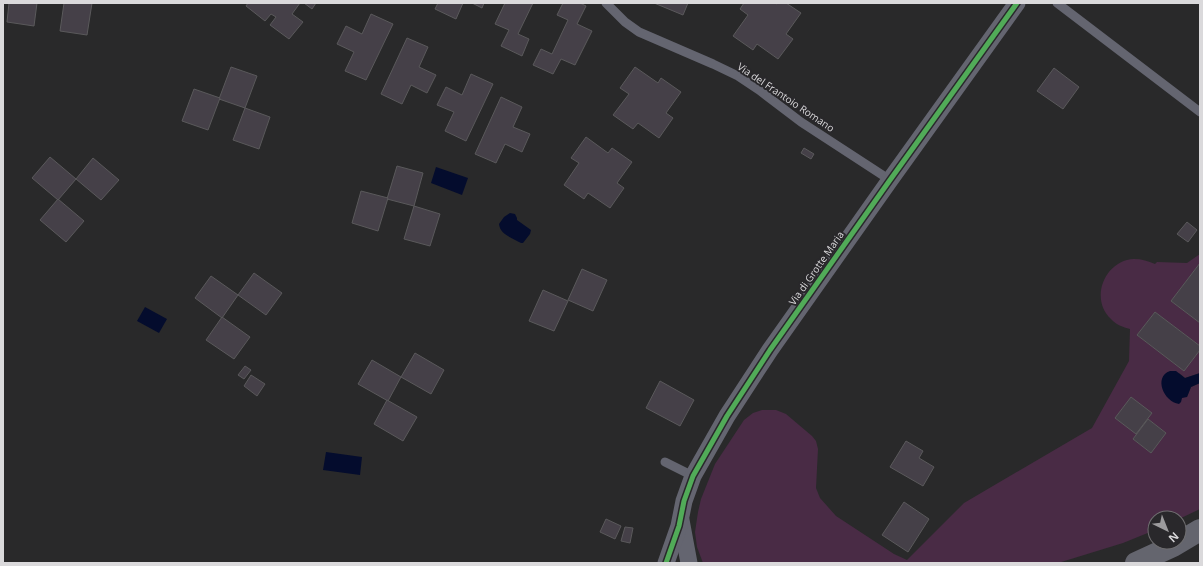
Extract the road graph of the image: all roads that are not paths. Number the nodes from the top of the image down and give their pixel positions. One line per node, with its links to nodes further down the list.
1 (606, 3): 5 (lane, Via del Frantoio Romano)
2 (1017, 3): 5 (street, Via di Grotte Maria)
3 (1057, 3): 4 (lane)
4 (1200, 112)
5 (890, 180): 7 (street, Via di Grotte Maria)
6 (665, 462): 7 (lane)
7 (693, 476): 8 (street, Via di Grotte Maria)
8 (681, 518): 10 (street, Via di Grotte Maria); 11 (street)
9 (1200, 530): 12 (main road)
10 (666, 563)
11 (690, 563)
12 (1136, 563)

